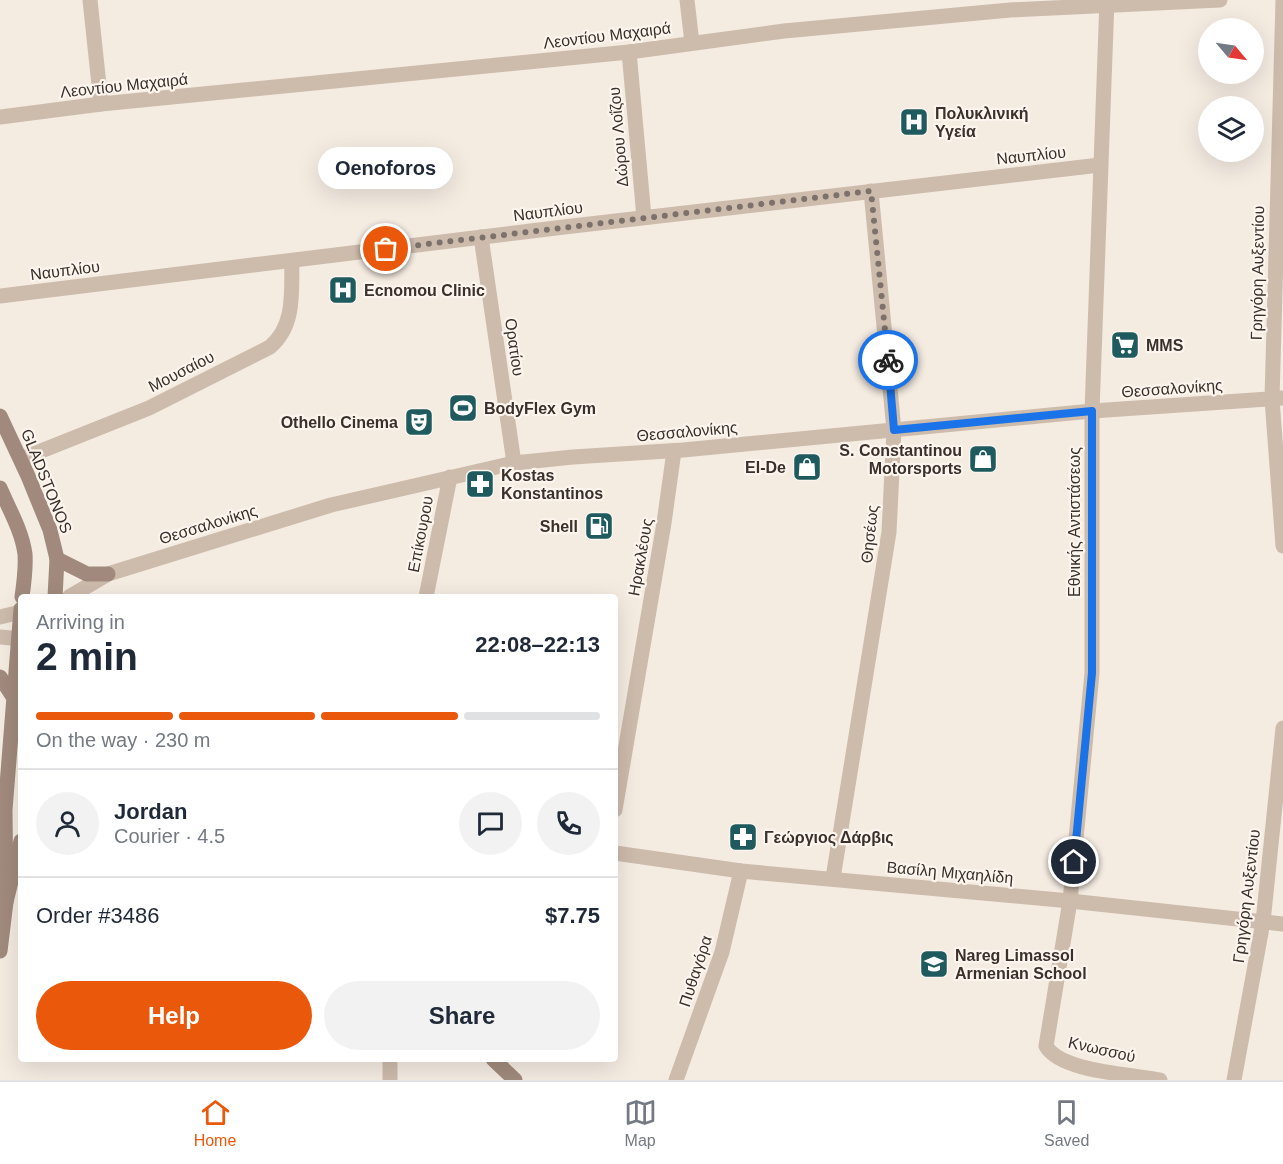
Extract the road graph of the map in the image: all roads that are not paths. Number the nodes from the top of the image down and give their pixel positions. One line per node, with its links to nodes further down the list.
1 (90, 0): 8 (street)
2 (687, 0): 6 (street)
3 (1220, 0): 5 (street, Λεοντίου Μαχαιρά)
4 (1282, 0): 12 (street, Γρηγόρη Αυξεντίου)
5 (1107, 2): 6 (street, Λεοντίου Μαχαιρά); 10 (street, Εθνικής Αντιστάσεως)
6 (692, 44): 7 (street, Λεοντίου Μαχαιρά)
7 (629, 52): 8 (street, Λεοντίου Μαχαιρά); 13 (street, Δώρου Λοΐζου)
8 (101, 104): 9 (street, Λεοντίου Μαχαιρά)
9 (0, 117)
10 (1100, 165): 11 (street, Ναυπλίου); 18 (street, Εθνικής Αντιστάσεως)
11 (871, 191): 13 (street, Ναυπλίου); 20 (street, Θησέως)
12 (1280, 208): 17 (street, Γρηγόρη Αυξεντίου)
13 (644, 217): 14 (street, Ναυπλίου)
14 (481, 237): 15 (street, Ναυπλίου); 23 (street, Ορατίου)
15 (292, 261): 16 (street, Ναυπλίου); 22 (street, Μουσαίου)
16 (0, 296)
17 (1278, 399): 18 (street, Θεσσαλονίκης); 26 (street, Γρηγόρη Αυξεντίου)
18 (1092, 411): 20 (street, Θεσσαλονίκης); 48 (street, Εθνικής Αντιστάσεως)
19 (0, 416): 22 (main road, GLADSTONOS)
20 (894, 430): 21 (street, Θεσσαλονίκης); 47 (street, Θησέως)
21 (674, 451): 23 (street, Θεσσαλονίκης); 42 (street, Ηρακλέους)
22 (21, 459): 27 (main road, GLADSTONOS)
23 (514, 463): 24 (street, Θεσσαλονίκης)
24 (450, 477): 28 (street, Θεσσαλονίκης); 33 (street, Επίκουρου)
25 (0, 488): 29 (main road)
26 (1283, 546)
27 (57, 559): 28 (main road); 30 (main road, GLADSTONOS)
28 (108, 574): 31 (street, Θεσσαλονίκης); 32 (street)
29 (22, 594)
30 (55, 594)
31 (74, 594)
32 (96, 594)
33 (427, 594)
34 (18, 613): 35 (street)
35 (0, 616)
36 (0, 638): 37 (street)
37 (18, 639)
38 (18, 653): 40 (main road)
39 (0, 677): 40 (main road)
40 (12, 695): 43 (main road)
41 (1283, 728): 50 (street, Γρηγόρη Αυξεντίου)
42 (618, 792)
43 (2, 810): 49 (main road)
44 (18, 853): 49 (main road)
45 (618, 853): 46 (street, Βασίλη Μιχαηλίδη)
46 (741, 871): 47 (street, Βασίλη Μιχαηλίδη); 59 (street, Πυθαγόρα)
47 (832, 878): 48 (street, Βασίλη Μιχαηλίδη)
48 (1070, 901): 50 (street, Βασίλη Μιχαηλίδη); 53 (street, Εθνικής Αντιστάσεως)
49 (6, 902): 52 (main road)
50 (1263, 922): 51 (street, Βασίλη Μιχαηλίδη); 56 (street, Γρηγόρη Αυξεντίου)
51 (1283, 924)
52 (0, 951)
53 (1046, 1042): 60 (street, Κνωσσού)
54 (390, 1062): 57 (street)
55 (496, 1062): 58 (main road)
56 (1236, 1074)
57 (390, 1080)
58 (515, 1080)
59 (676, 1080)
60 (1158, 1080)

